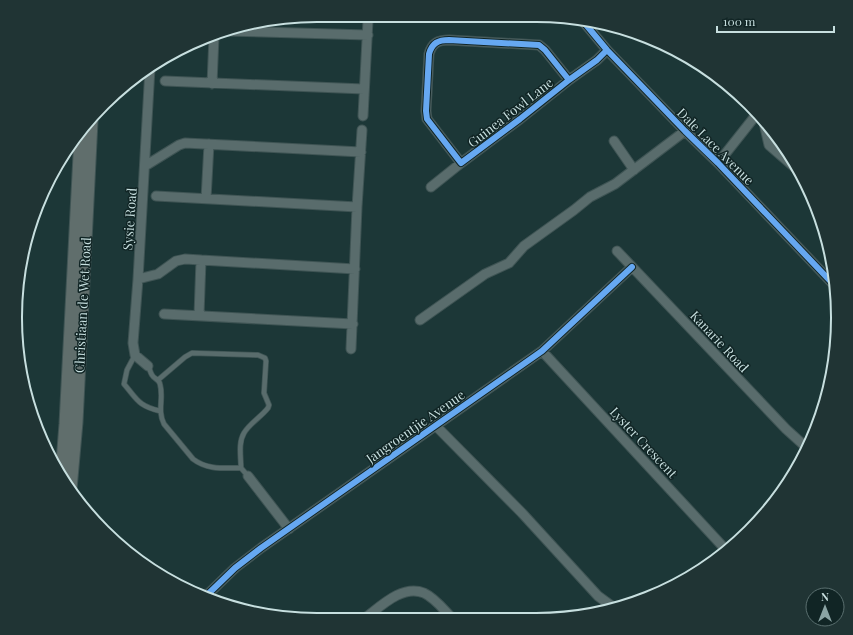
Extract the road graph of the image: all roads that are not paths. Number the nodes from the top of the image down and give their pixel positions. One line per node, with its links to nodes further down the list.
1 (368, 22): 4 (street)
2 (588, 27): 6 (street, Dale Lace Avenue)
3 (243, 32): 4 (street)
4 (368, 36): 11 (street)
5 (214, 41): 10 (street)
6 (608, 50): 8 (street, Guinea Fowl Lane); 16 (street, Dale Lace Avenue)
7 (150, 74): 25 (street, Sysie Road)
8 (569, 80): 23 (street, Guinea Fowl Lane); 23 (street, Guinea Fowl Lane)
9 (165, 81): 10 (street)
10 (212, 84): 11 (street)
11 (364, 89): 12 (street)
12 (363, 116)
13 (753, 118): 24 (street)
14 (91, 128): 52 (main road, Christiaan de Wet Road)
15 (362, 130): 21 (street)
16 (686, 132): 24 (street, Dale Lace Avenue); 26 (street)
17 (765, 132): 22 (street)
18 (81, 141): 49 (main road, Christiaan de Wet Road)
19 (614, 141): 26 (street)
20 (209, 144): 21 (street); 25 (street); 29 (street)
21 (361, 152): 30 (street)
22 (784, 158)
23 (461, 163): 27 (street)
24 (718, 163): 36 (street, Dale Lace Avenue)
25 (145, 166): 35 (street, Sysie Road)
26 (634, 170): 39 (street)
27 (431, 187)
28 (156, 196): 29 (street)
29 (206, 199): 30 (street)
30 (357, 208): 34 (street)
31 (617, 251): 33 (street, Kanarie Road)
32 (201, 260): 34 (street); 35 (street); 38 (street)
33 (632, 267): 42 (street, Jangroentjie Avenue); 48 (street, Kanarie Road)
34 (355, 269): 40 (street)
35 (138, 279): 43 (street, Sysie Road)
36 (828, 279)
37 (164, 314): 38 (street)
38 (199, 315): 40 (street)
39 (420, 320)
40 (352, 324): 41 (street)
41 (352, 349)
42 (542, 351): 47 (street, Jangroentjie Avenue); 54 (street, Lyster Crescent)
43 (135, 355): 44 (street); 46 (lane)
44 (148, 366): 45 (lane)
45 (158, 380): 46 (lane); 50 (lane)
46 (160, 411): 50 (lane)
47 (436, 425): 53 (street, Jangroentjie Avenue); 56 (street)
48 (803, 444)
49 (63, 466)
50 (241, 468): 51 (lane)
51 (248, 476): 53 (street)
52 (71, 480)
53 (289, 529): 55 (street, Jangroentjie Avenue)
54 (722, 546)
55 (209, 593)
56 (609, 604)
57 (372, 613): 58 (street)
58 (447, 613)

